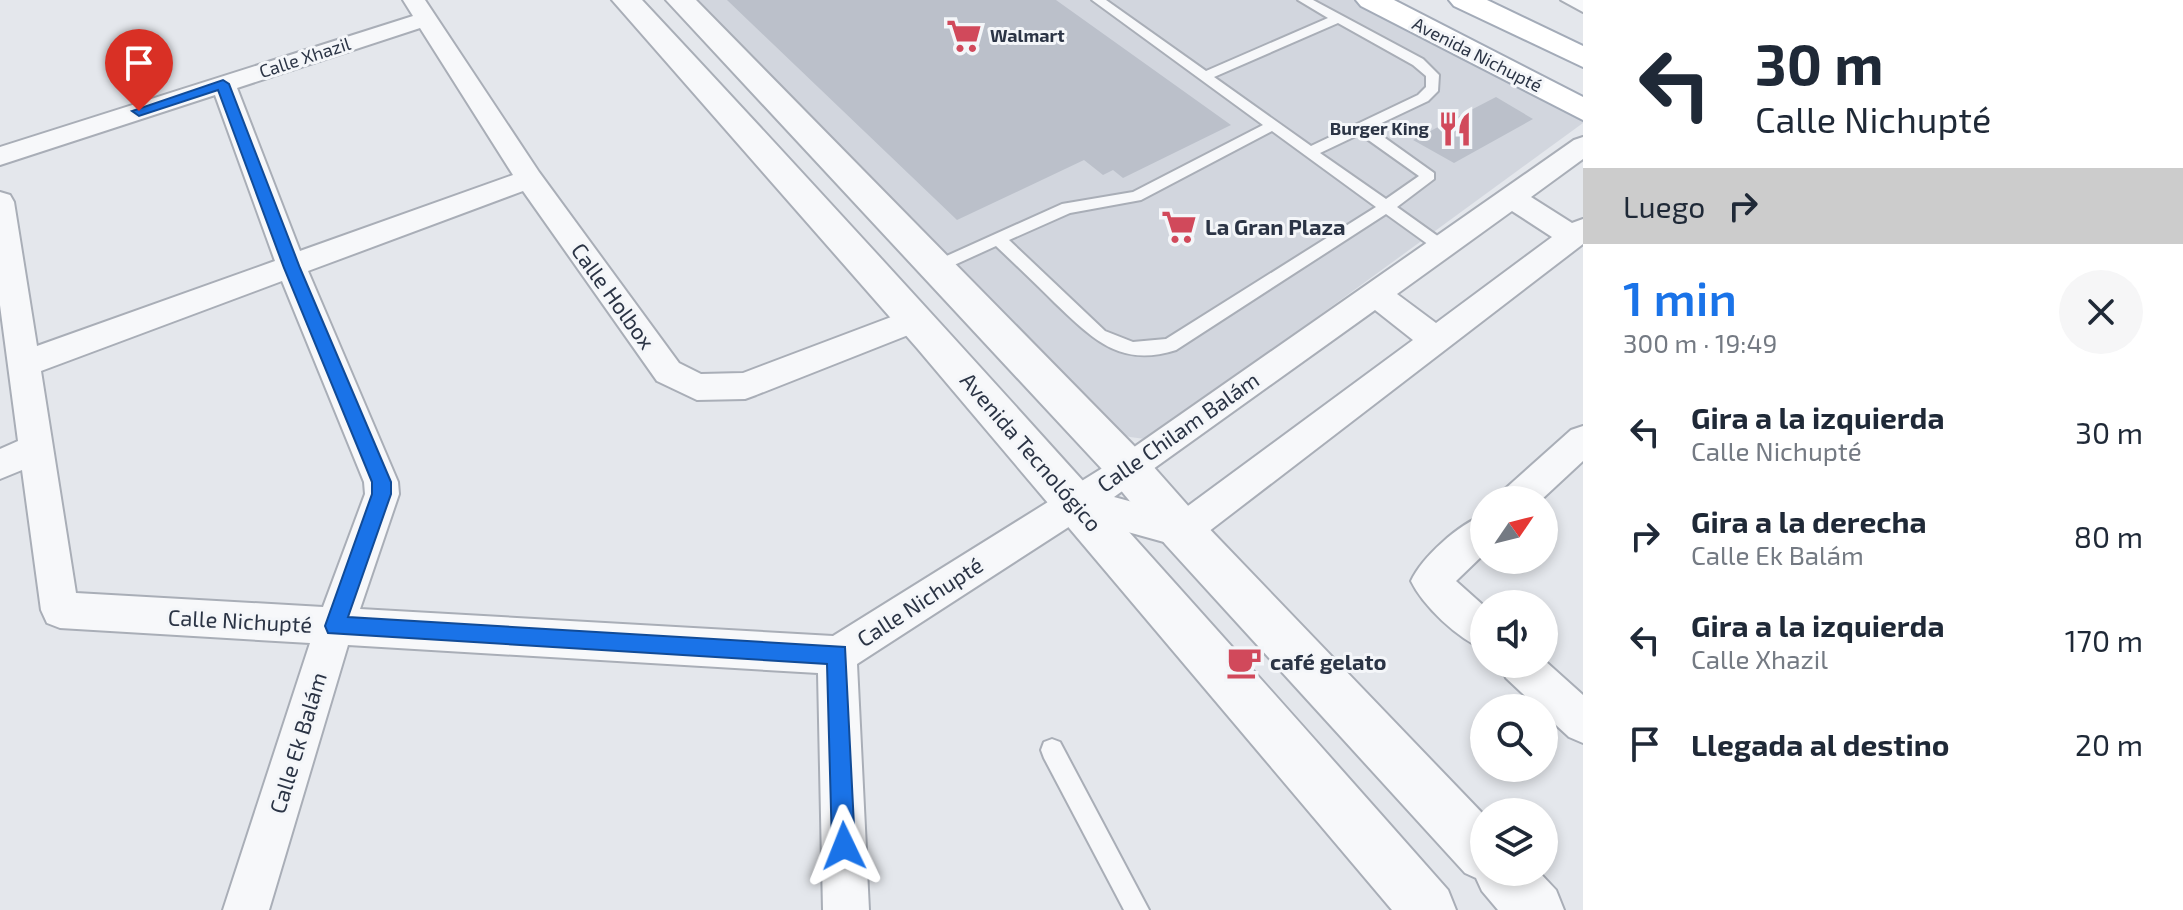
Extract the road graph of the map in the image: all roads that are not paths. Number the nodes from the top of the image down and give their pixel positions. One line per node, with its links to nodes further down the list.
1 (626, 0): 19 (street, Avenida Tecnológico)
2 (680, 0): 17 (street)
3 (1098, 0): 12 (lane)
4 (1304, 0): 10 (lane)
5 (1371, 0): 14 (main road, Avenida Nichupté)
6 (1464, 0): 11 (main road, Avenida Nichupté)
7 (1572, 0): 8 (street)
8 (1583, 5)
9 (420, 10): 13 (street, Calle Xhazil); 22 (street, Calle Holbox)
10 (1337, 19): 12 (lane); 16 (lane)
11 (1583, 58)
12 (1205, 76): 15 (lane)
13 (223, 84): 21 (street, Calle Xhazil); 30 (street, Calle Ek Balám)
14 (1583, 110)
15 (1273, 125): 20 (lane); 27 (lane)
16 (1362, 129): 20 (lane); 25 (lane)
17 (807, 133): 19 (street); 29 (street)
18 (1583, 146): 23 (street, Calle Chilam Balám)
19 (765, 151): 33 (street, Avenida Tecnológico)
20 (1310, 152): 25 (lane)
21 (0, 156)
22 (529, 179): 30 (street); 33 (street, Calle Holbox)
23 (1511, 197): 26 (street); 28 (street, Calle Chilam Balám)
24 (0, 202): 31 (street, Calle Nichupté)
25 (1386, 207): 27 (lane); 28 (lane)
26 (1578, 233): 34 (street)
27 (997, 238): 29 (lane)
28 (1441, 246): 32 (street, Calle Chilam Balám)
29 (936, 267): 39 (street)
30 (292, 268): 35 (street); 45 (street, Calle Ek Balám)
31 (6, 293): 35 (street, Calle Nichupté)
32 (1375, 293): 34 (street); 39 (street, Calle Chilam Balám)
33 (915, 320): 41 (street, Avenida Tecnológico)
34 (1436, 340): 42 (street)
35 (24, 364): 37 (street, Calle Nichupté)
36 (1583, 440): 40 (street)
37 (37, 448): 38 (street); 45 (street, Calle Nichupté)
38 (0, 464)
39 (1129, 469): 41 (street, Calle Chilam Balám); 42 (street)
40 (1532, 486)
41 (1076, 502): 42 (street, Calle Chilam Balám); 46 (street, Calle Nichupté); 55 (street, Avenida Tecnológico)
42 (1182, 531): 50 (street)
43 (1470, 544): 44 (street)
44 (1470, 618)
45 (335, 626): 46 (street, Calle Nichupté); 52 (street, Calle Ek Balám)
46 (837, 655): 53 (street)
47 (1535, 678): 48 (street)
48 (1583, 723)
49 (1052, 750): 54 (lane)
50 (1470, 839)
51 (1514, 886): 56 (street)
52 (246, 910)
53 (846, 910)
54 (1137, 910)
55 (1428, 910)
56 (1536, 910)

